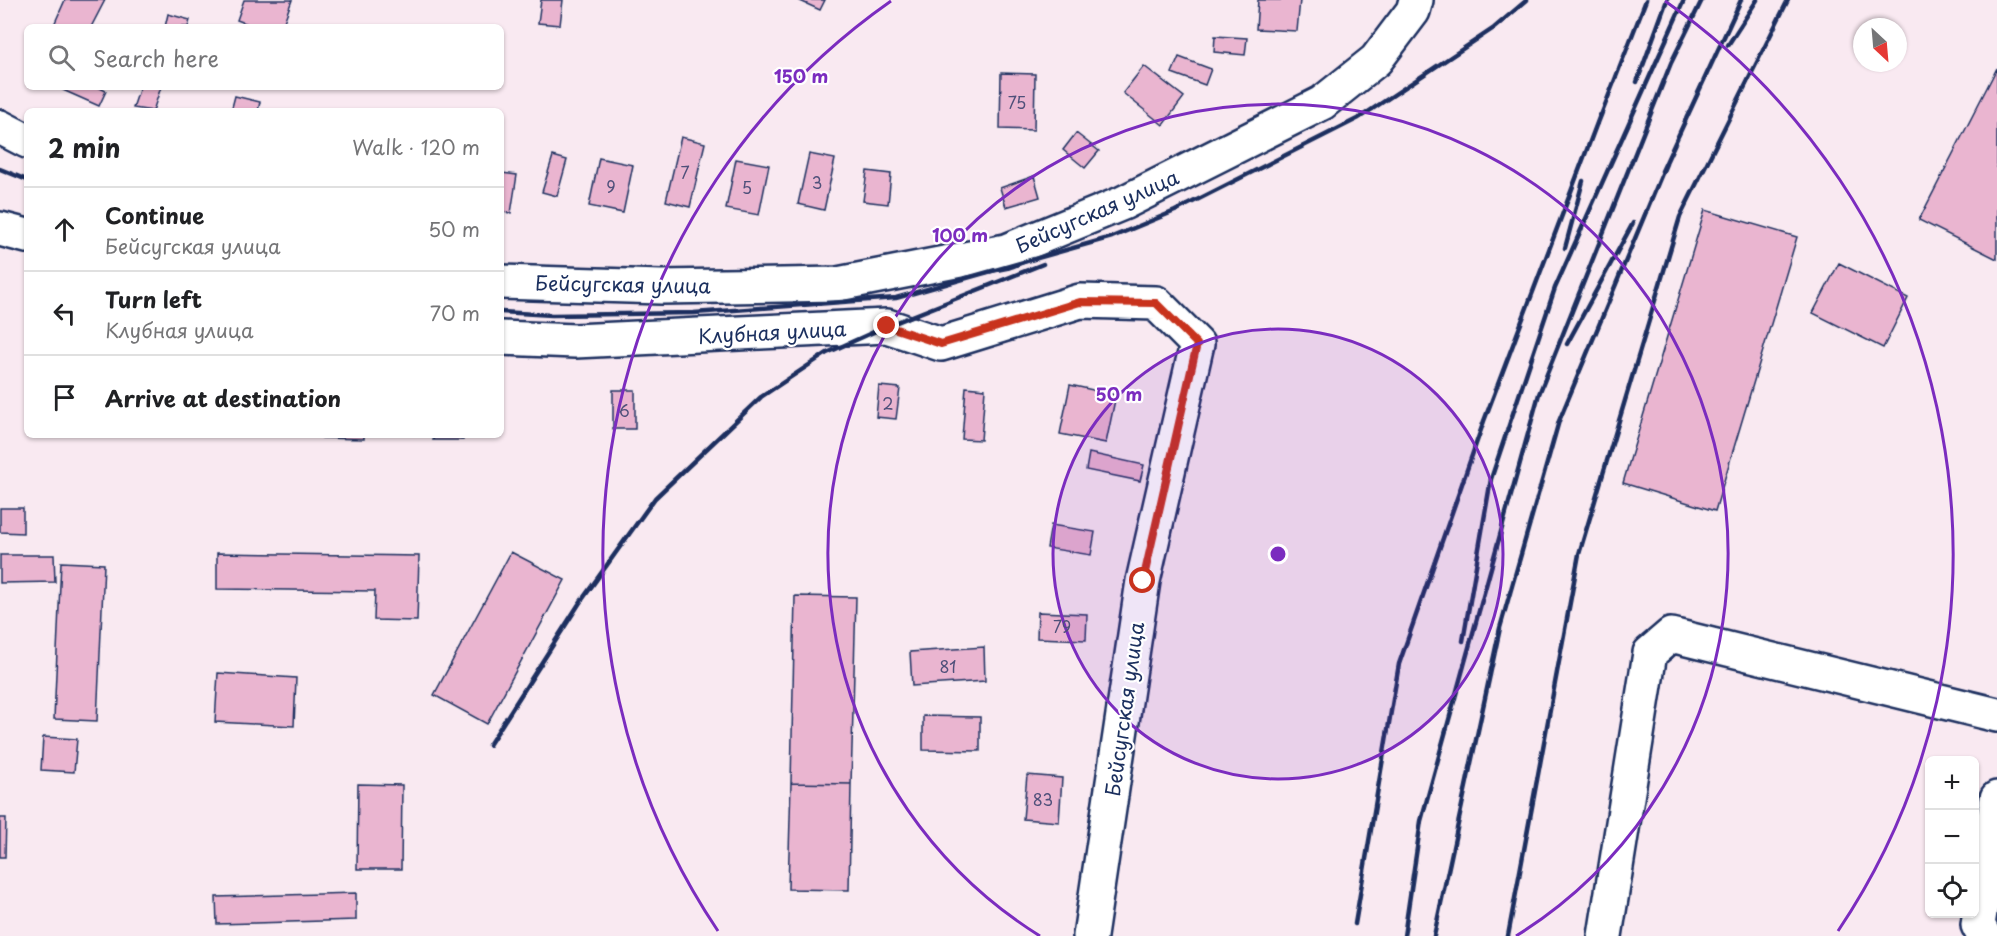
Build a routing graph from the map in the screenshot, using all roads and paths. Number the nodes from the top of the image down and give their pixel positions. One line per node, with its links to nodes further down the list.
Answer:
1 (1416, 0): 6 (street, Бейсугская улица)
2 (0, 127): 3 (street)
3 (24, 139)
4 (0, 229): 5 (street)
5 (24, 235)
6 (504, 282)
7 (504, 338): 8 (street, Клубная улица)
8 (1197, 344): 11 (street, Бейсугская улица)
9 (1997, 715): 12 (street)
10 (1997, 798): 13 (street)
11 (1090, 936)
12 (1605, 936)
13 (1984, 936)

